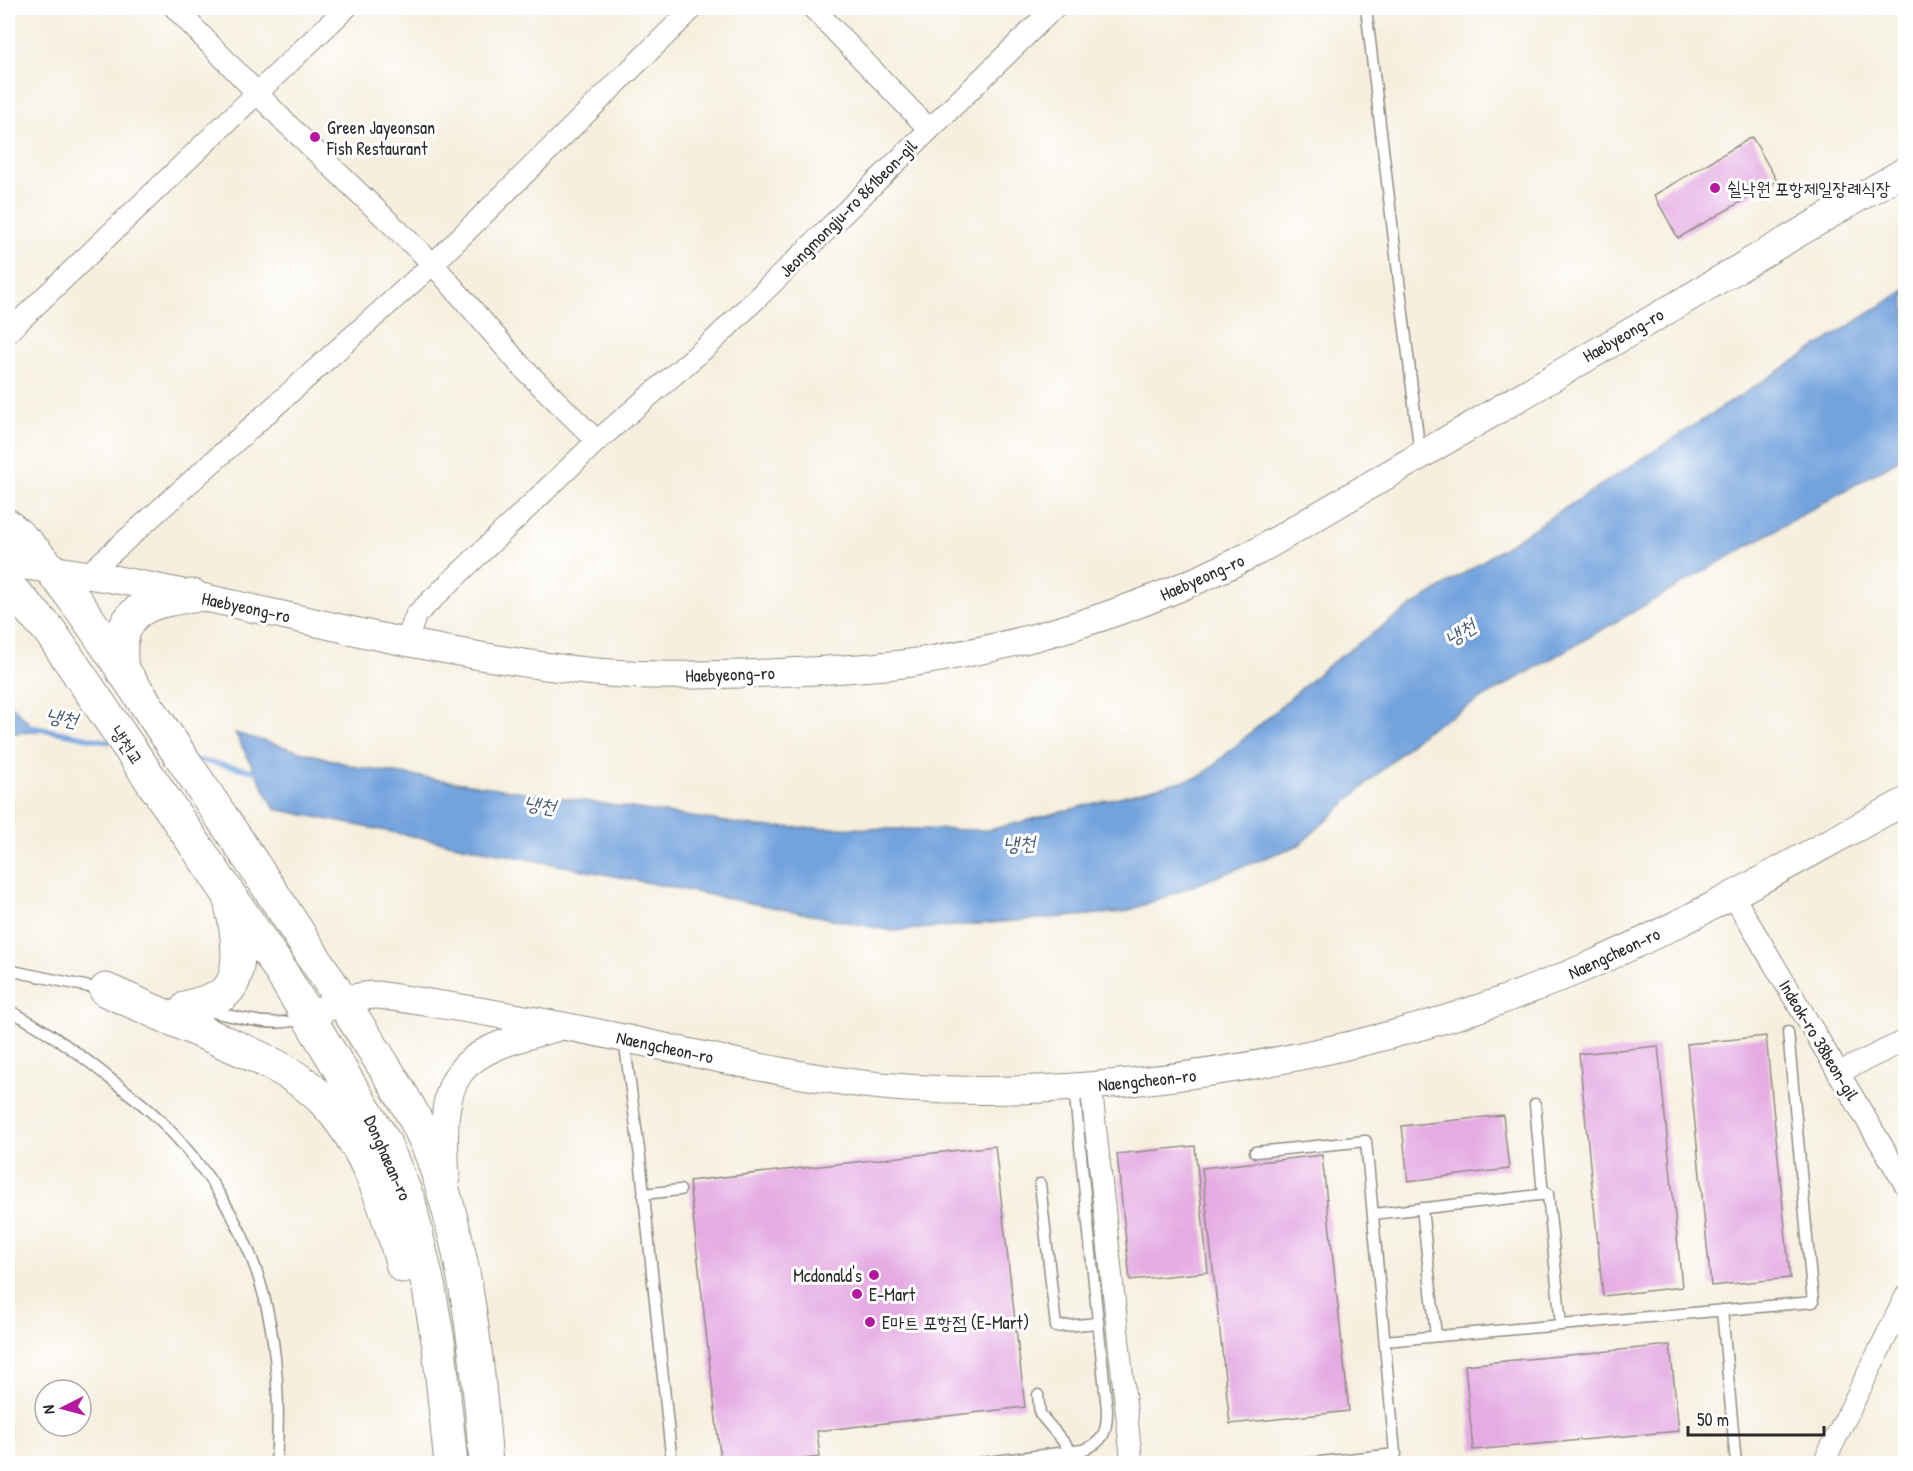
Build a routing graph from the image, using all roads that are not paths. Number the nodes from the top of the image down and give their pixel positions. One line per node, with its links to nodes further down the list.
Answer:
1 (175, 8): 7 (street)
2 (346, 8): 7 (street)
3 (693, 8): 10 (street)
4 (813, 8): 8 (street, Jeongmongju-ro 861beon-gil)
5 (1054, 8): 8 (street)
6 (1366, 8): 13 (lane)
7 (257, 92): 10 (street); 11 (street)
8 (929, 129): 12 (street, Jeongmongju-ro 861beon-gil)
9 (1905, 170): 13 (street, Haebyeong-ro)
10 (434, 264): 12 (street); 17 (street)
11 (8, 332)
12 (597, 441): 20 (street)
13 (1420, 454): 20 (street, Haebyeong-ro)
14 (8, 526): 16 (main road)
15 (8, 564): 16 (street, Haebyeong-ro)
16 (48, 568): 17 (street, Haebyeong-ro); 21 (main road)
17 (87, 575): 19 (street, Haebyeong-ro)
18 (16, 595): 23 (main road, 냉천교)
19 (193, 596): 20 (street, Haebyeong-ro); 21 (main road)
20 (406, 642)
21 (122, 670): 27 (main road)
22 (1905, 801): 24 (street, Naengcheon-ro)
23 (225, 889): 28 (main road); 30 (main road, Donghaean-ro)
24 (1732, 894): 35 (street, Indeok-ro 38beon-gil); 36 (street, Naengcheon-ro)
25 (8, 970): 26 (lane)
26 (106, 990): 28 (lane); 54 (main road)
27 (342, 1001): 30 (street, Naengcheon-ro); 31 (street, Naengcheon-ro); 44 (main road)
28 (176, 1005): 30 (lane)
29 (8, 1010): 57 (lane)
30 (309, 1016): 54 (main road, Donghaean-ro)
31 (564, 1026): 33 (street, Naengcheon-ro); 44 (street)
32 (1788, 1032): 48 (lane)
33 (624, 1038): 36 (street, Naengcheon-ro); 42 (lane)
34 (1905, 1040): 35 (street)
35 (1838, 1073): 40 (street, Indeok-ro 38beon-gil)
36 (1082, 1086): 49 (lane); 62 (street)
37 (1535, 1104): 43 (lane)
38 (1255, 1152): 46 (lane)
39 (1040, 1184): 49 (lane)
40 (1905, 1186)
41 (680, 1190): 42 (lane)
42 (644, 1194): 60 (lane)
43 (1543, 1195): 45 (lane); 50 (lane)
44 (448, 1203): 59 (main road)
45 (1422, 1208): 46 (lane); 51 (lane)
46 (1373, 1214): 52 (lane)
47 (1905, 1296): 65 (street)
48 (1722, 1310): 50 (lane); 64 (lane)
49 (1097, 1323): 55 (lane)
50 (1561, 1325): 51 (lane)
51 (1436, 1336): 52 (lane)
52 (1385, 1341): 56 (lane)
53 (1038, 1395): 55 (lane)
54 (446, 1401): 58 (main road, Donghaean-ro)
55 (1072, 1452): 61 (lane)
56 (1396, 1459): 63 (lane)
57 (276, 1464)
58 (451, 1464)
59 (486, 1464)
60 (672, 1464)
61 (972, 1464)
62 (1132, 1464)
63 (1301, 1464)
64 (1736, 1464)
65 (1823, 1464)

